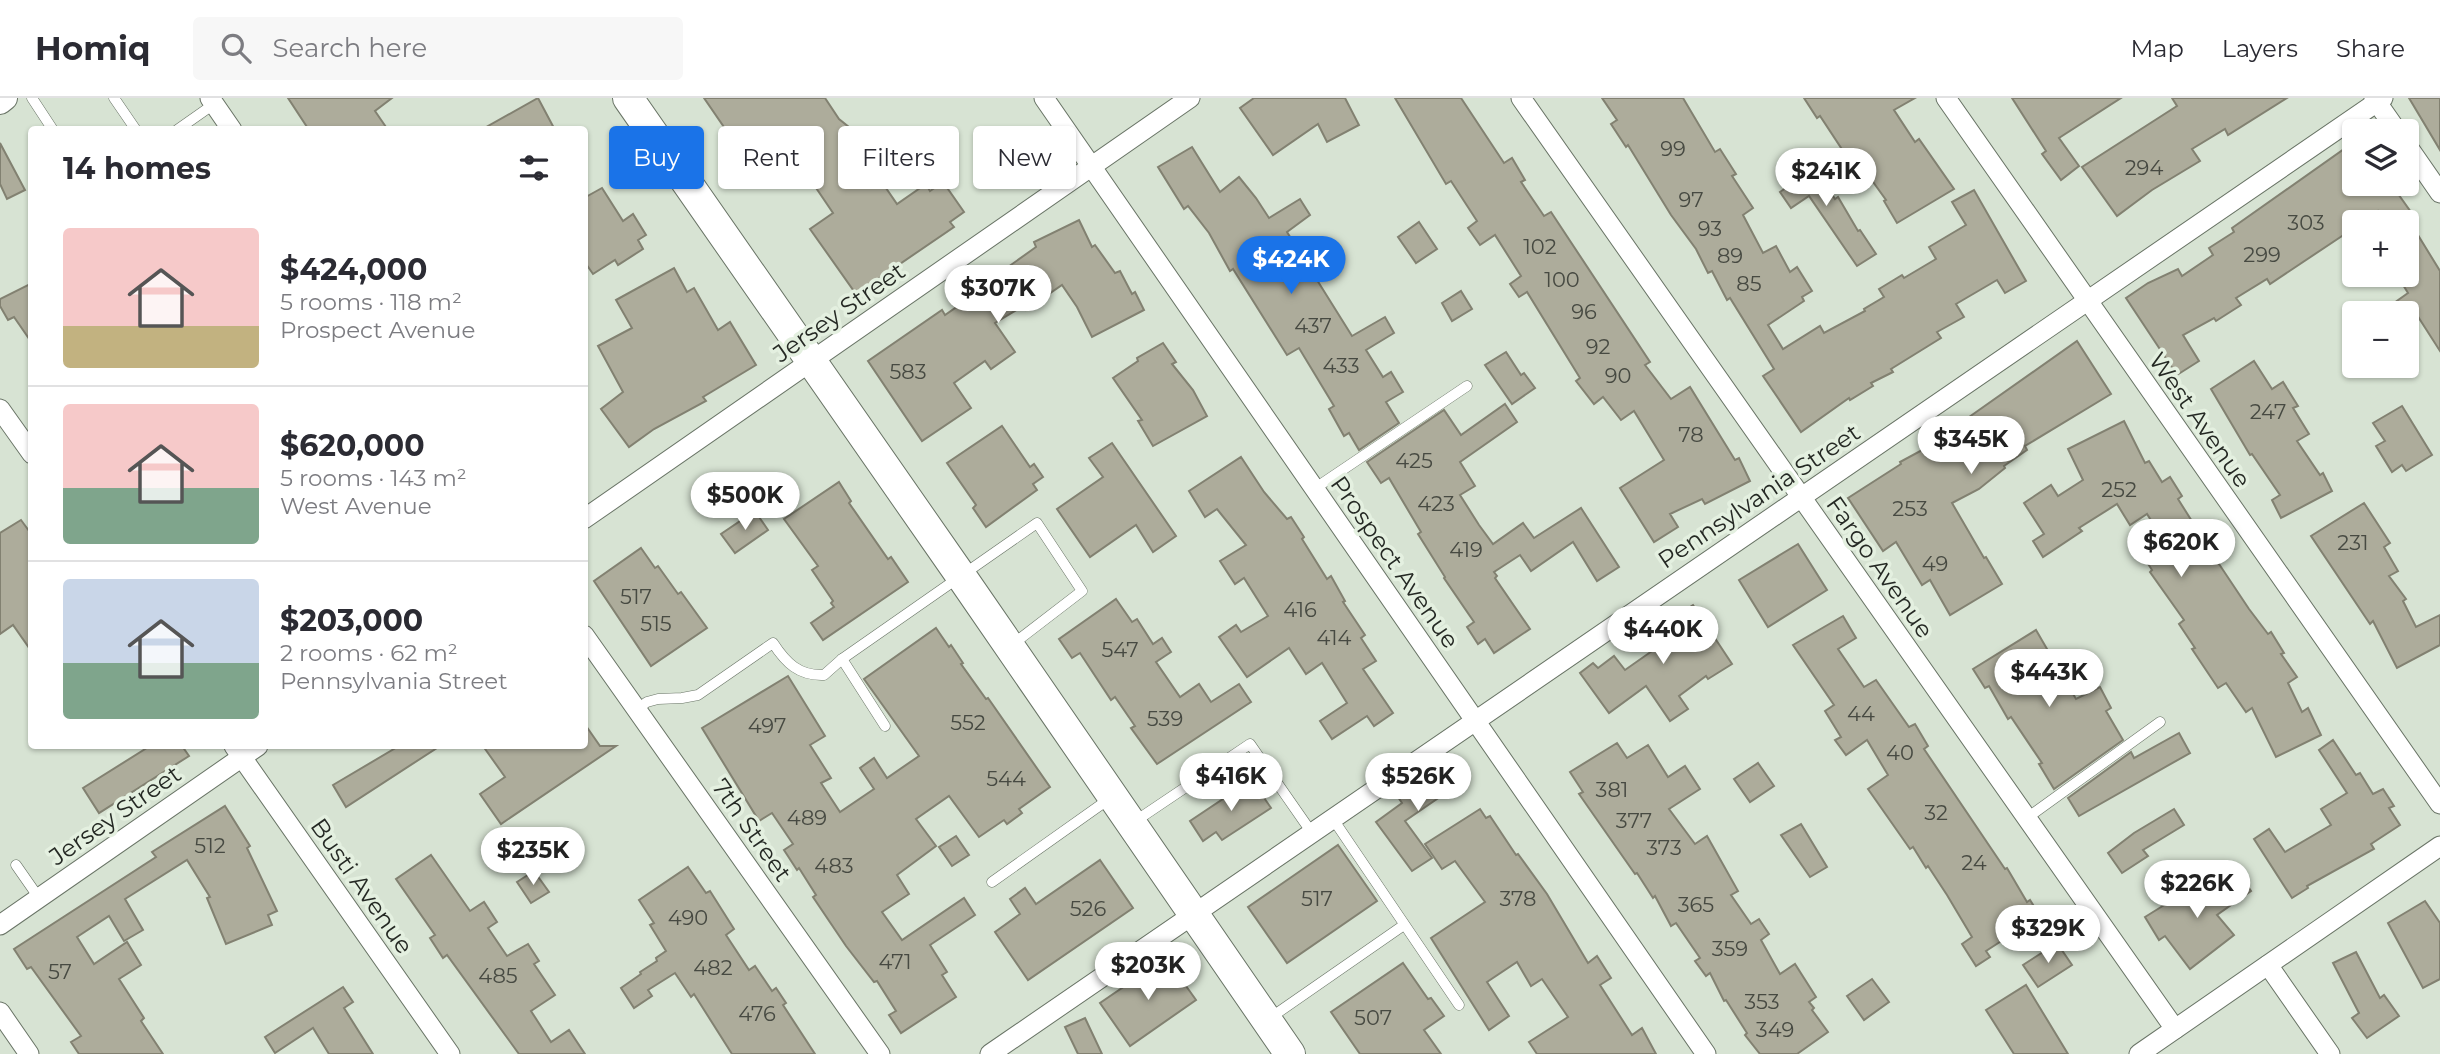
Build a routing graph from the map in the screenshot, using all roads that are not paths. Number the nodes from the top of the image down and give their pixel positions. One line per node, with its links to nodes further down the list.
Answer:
1 (5, 98): 11 (street)
2 (33, 98): 13 (lane)
3 (114, 98): 14 (lane)
4 (628, 98): 21 (main road)
5 (1044, 98): 18 (street, Prospect Avenue)
6 (1190, 98): 18 (street, Jersey Street)
7 (1521, 98): 26 (street, Fargo Avenue)
8 (1946, 98): 20 (street, West Avenue)
9 (2378, 99): 12 (street); 20 (street, Pennsylvania Street)
10 (212, 101): 15 (lane); 16 (street)
11 (0, 102)
12 (2390, 119)
13 (50, 126)
14 (133, 126)
15 (182, 126)
16 (229, 126)
17 (2419, 163): 19 (street)
18 (1091, 167): 21 (street, Jersey Street); 25 (street, Prospect Avenue)
19 (2440, 193)
20 (2086, 302): 26 (street, Pennsylvania Street); 38 (street, West Avenue)
21 (811, 362): 27 (street, Jersey Street); 28 (main road)
22 (1467, 386): 25 (lane)
23 (0, 409): 24 (street)
24 (28, 448)
25 (1314, 489): 33 (street, Prospect Avenue)
26 (1801, 497): 33 (street, Pennsylvania Street); 39 (street, Fargo Avenue)
27 (588, 516)
28 (961, 576): 30 (main road); 30 (lane); 31 (lane)
29 (588, 641): 32 (street, 7th Street)
30 (1010, 647): 37 (main road)
31 (842, 659): 32 (lane); 35 (lane)
32 (637, 709): 57 (street, 7th Street)
33 (1475, 721): 40 (street, Pennsylvania Street); 60 (street, Prospect Avenue)
34 (2160, 722): 39 (lane)
35 (885, 726)
36 (238, 751): 46 (street, Jersey Street); 56 (street, Busti Avenue)
37 (1112, 797): 41 (main road); 45 (lane)
38 (2440, 804)
39 (2027, 818): 54 (street, Fargo Avenue)
40 (1333, 819): 42 (street, Pennsylvania Street); 49 (lane)
41 (1131, 824): 42 (lane); 47 (main road)
42 (1312, 833): 47 (street, Pennsylvania Street)
43 (2440, 846): 50 (street)
44 (16, 865): 46 (lane)
45 (992, 882)
46 (39, 898): 48 (street, Jersey Street)
47 (1193, 915): 53 (main road); 58 (street, Pennsylvania Street)
48 (0, 925)
49 (1404, 925): 51 (lane); 53 (lane)
50 (2268, 965): 54 (street); 62 (street)
51 (1459, 1005)
52 (0, 1012): 55 (street)
53 (1266, 1020): 59 (main road)
54 (2175, 1029): 61 (street)
55 (26, 1053)
56 (450, 1054)
57 (880, 1054)
58 (990, 1054)
59 (1290, 1054)
60 (1706, 1054)
61 (2139, 1054)
62 (2330, 1054)

